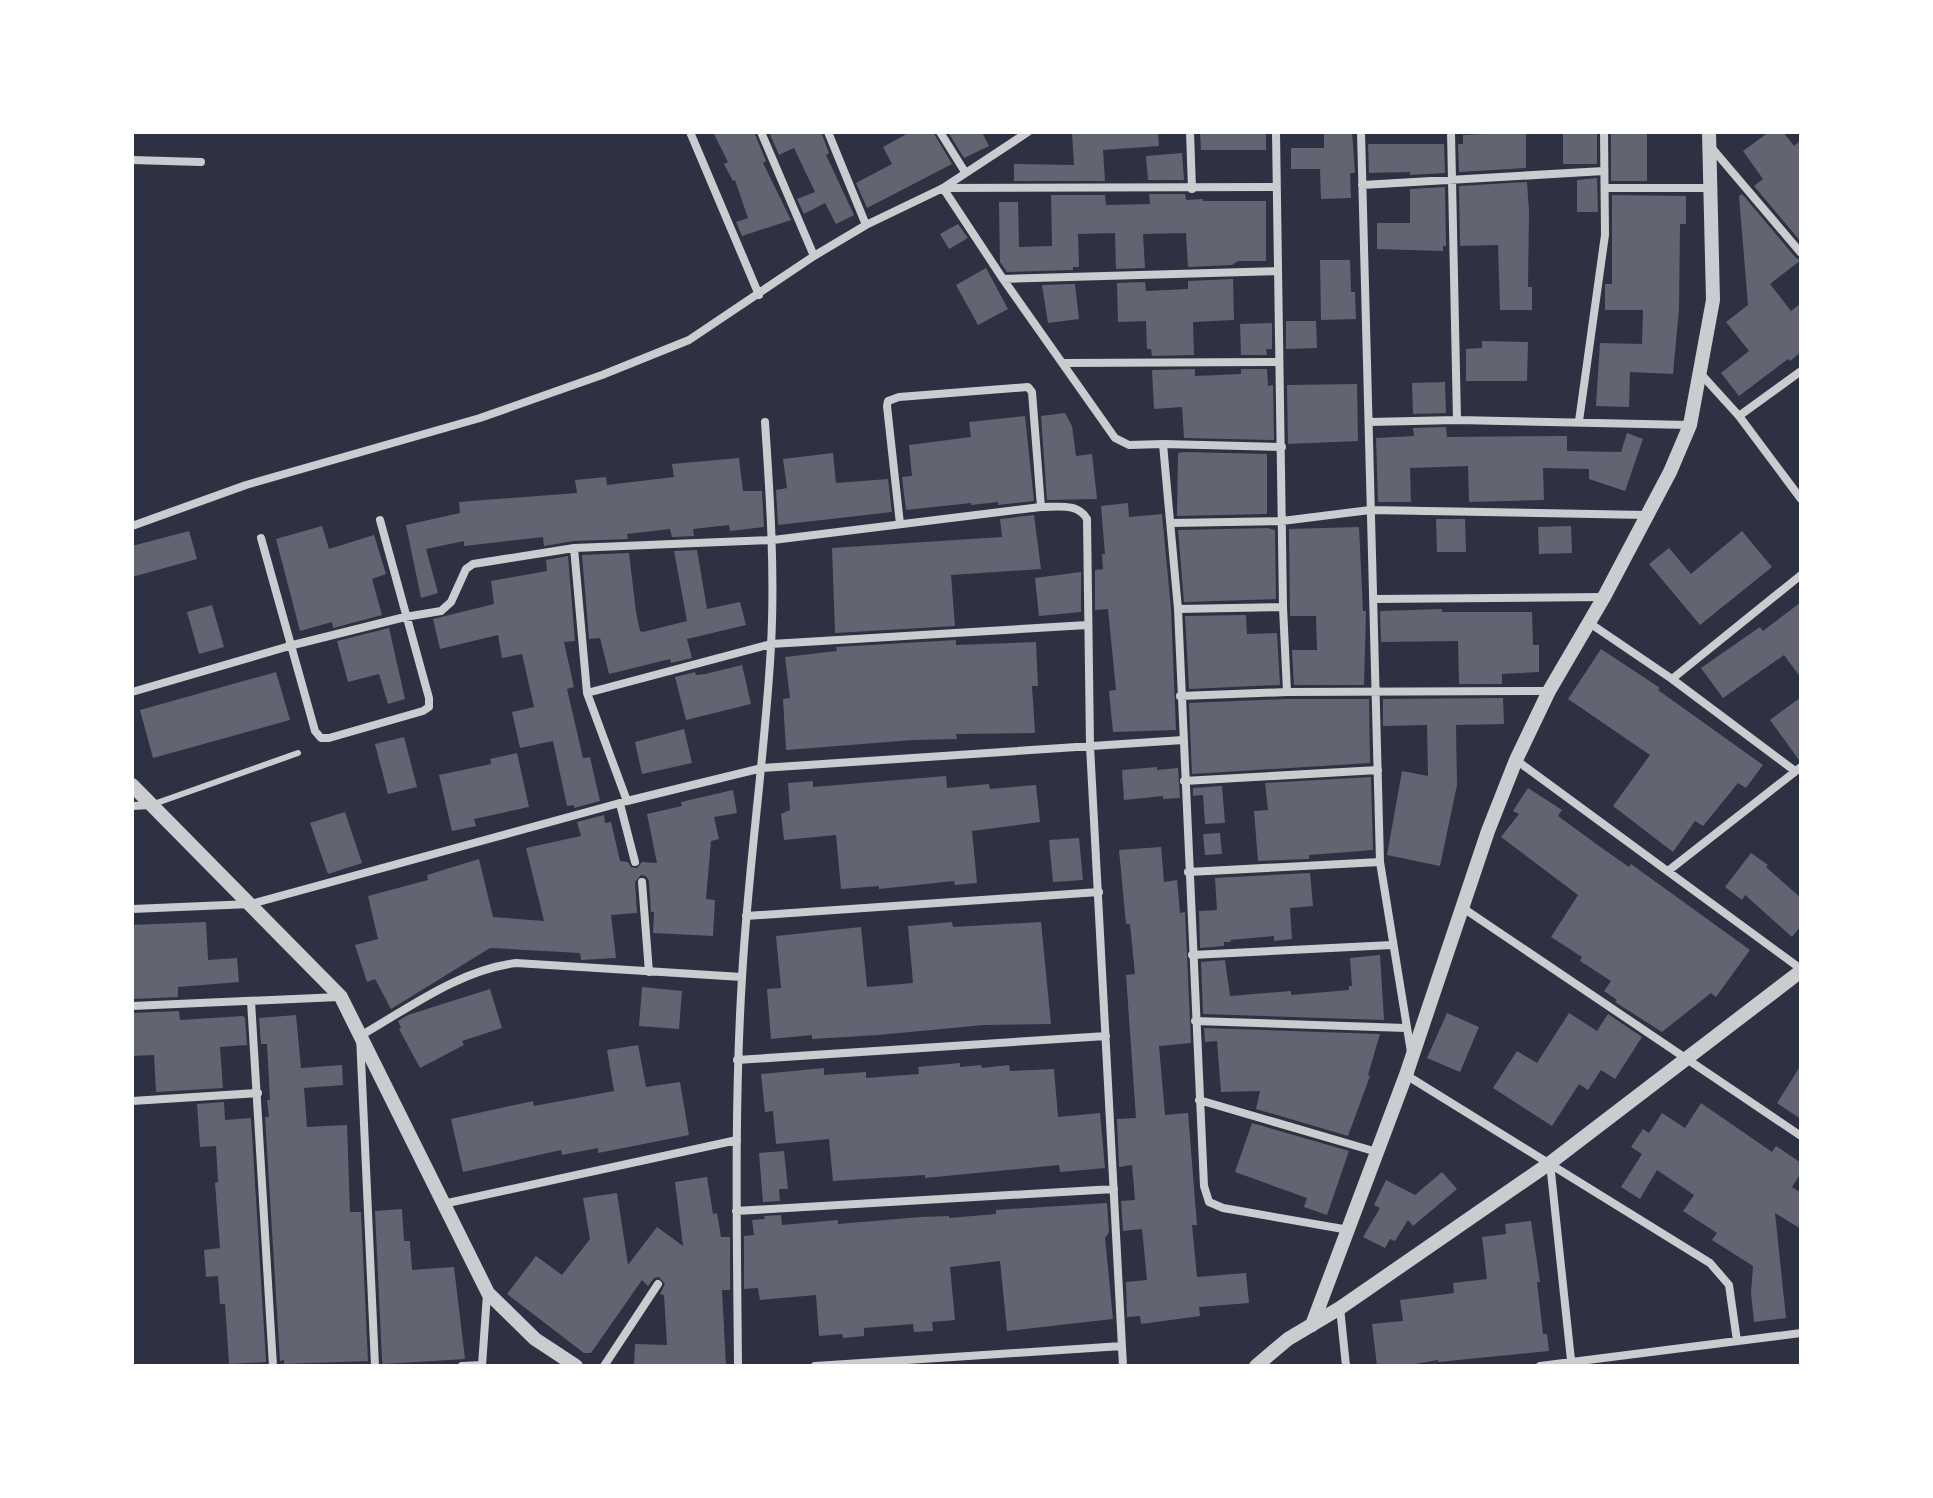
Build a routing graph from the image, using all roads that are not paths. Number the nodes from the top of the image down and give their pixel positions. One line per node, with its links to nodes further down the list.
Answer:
1 (690, 132): 28 (street)
2 (761, 132): 25 (street)
3 (828, 132): 23 (street)
4 (940, 132): 15 (street)
5 (1028, 132): 15 (street)
6 (1190, 132): 22 (street)
7 (1276, 132): 18 (street)
8 (1361, 132): 17 (street)
9 (1451, 132): 16 (street)
10 (1604, 132): 14 (street)
11 (1709, 138): 21 (street); 24 (street)
12 (132, 160): 13 (street)
13 (201, 162)
14 (1604, 171): 16 (street); 20 (street)
15 (965, 172): 19 (street)
16 (1452, 179): 17 (street); 34 (street)
17 (1362, 185): 37 (street)
18 (1276, 187): 22 (street); 26 (street)
19 (943, 188): 22 (street); 23 (street); 27 (street)
20 (1605, 188): 21 (street); 35 (street)
21 (1709, 188): 32 (street)
22 (1192, 189)
23 (866, 225): 25 (street)
24 (1801, 253)
25 (814, 256): 28 (street)
26 (1278, 271): 27 (street); 29 (street)
27 (1003, 279): 30 (street)
28 (759, 295): 49 (street)
29 (1279, 362): 30 (street); 40 (street)
30 (1064, 363): 39 (street)
31 (1801, 371): 33 (street)
32 (1699, 372): 33 (street); 38 (street)
33 (1739, 416): 41 (street)
34 (1457, 420): 35 (street); 37 (street)
35 (1579, 421): 38 (street)
36 (765, 422): 51 (street)
37 (1369, 422): 43 (street)
38 (1690, 425): 44 (street)
39 (1163, 444): 40 (street); 47 (street)
40 (1282, 447): 46 (street)
41 (1801, 499)
42 (1041, 507): 48 (street); 48 (street); 60 (street)
43 (1370, 510): 44 (street); 46 (street); 55 (street)
44 (1647, 515): 54 (street)
45 (380, 520): 58 (street)
46 (1282, 521): 47 (street); 56 (street)
47 (1171, 523): 57 (street)
48 (900, 524): 51 (street)
49 (132, 526)
50 (261, 538): 62 (street)
51 (773, 540): 52 (street); 61 (street)
52 (574, 548): 58 (street); 68 (street)
53 (1801, 575): 63 (street)
54 (1604, 597): 55 (street); 59 (street)
55 (1373, 599): 64 (street)
56 (1283, 607): 57 (street); 67 (street)
57 (1178, 609): 69 (street)
58 (405, 617): 62 (street); 62 (street)
59 (1588, 621): 63 (street); 65 (street)
60 (1087, 625): 61 (street); 71 (street)
61 (771, 644): 68 (street); 74 (street)
62 (293, 645): 66 (street)
63 (1672, 679): 75 (street)
64 (1376, 691): 65 (street); 67 (street); 76 (street)
65 (1549, 691): 73 (street)
66 (132, 692)
67 (1287, 692): 69 (street)
68 (587, 693): 79 (street)
69 (1180, 696): 70 (street)
70 (1183, 740): 71 (street); 77 (street)
71 (1090, 746): 74 (street); 87 (street)
72 (298, 753): 80 (lane)
73 (1516, 760): 84 (street); 89 (street)
74 (762, 768): 79 (street); 91 (street)
75 (1798, 769): 84 (street)
76 (1378, 770): 77 (street); 83 (street)
77 (1184, 781): 85 (street)
78 (132, 785): 80 (street)
79 (624, 802): 82 (street); 88 (street)
80 (151, 805): 81 (street); 88 (street)
81 (132, 806)
82 (635, 862)
83 (1380, 862): 85 (street); 92 (street)
84 (1668, 871): 94 (street)
85 (1188, 872): 93 (street)
86 (642, 882): 95 (street)
87 (1099, 892): 91 (street); 103 (street)
88 (251, 904): 90 (street); 97 (street)
89 (1463, 908): 104 (street); 106 (street)
90 (132, 909)
91 (746, 916): 96 (street)
92 (1392, 945): 93 (street); 101 (street)
93 (1192, 955): 100 (street)
94 (1801, 970): 106 (street)
95 (649, 972): 96 (street); 102 (street)
96 (742, 977): 105 (street)
97 (341, 997): 98 (street); 102 (street)
98 (251, 1001): 99 (street); 108 (street)
99 (132, 1006)
100 (1195, 1021): 101 (street); 109 (street)
101 (1406, 1028): 104 (street)
102 (360, 1036): 116 (street); 129 (street)
103 (1106, 1036): 105 (street); 115 (street)
104 (1411, 1057): 107 (street)
105 (737, 1060): 112 (street)
106 (1686, 1060): 111 (street); 114 (street)
107 (1406, 1075): 113 (street); 114 (street)
108 (258, 1093): 110 (street); 128 (street)
109 (1199, 1100): 113 (street); 118 (street)
110 (132, 1101)
111 (1801, 1136)
112 (737, 1140): 116 (street); 117 (street)
113 (1377, 1152): 118 (street)
114 (1550, 1163): 121 (street); 124 (street); 126 (street)
115 (1114, 1189): 117 (street); 125 (street)
116 (442, 1204): 120 (street)
117 (736, 1211): 133 (street)
118 (1349, 1230): 122 (street)
119 (658, 1284): 132 (street)
120 (488, 1293): 127 (street); 131 (street)
121 (1340, 1308): 122 (street); 137 (street)
122 (1312, 1325): 136 (street)
123 (1801, 1333): 124 (street)
124 (1737, 1341): 126 (street)
125 (1122, 1346): 134 (street); 135 (street)
126 (1571, 1360): 138 (street)
127 (482, 1365): 130 (street)
128 (273, 1366)
129 (375, 1366)
130 (462, 1366)
131 (576, 1366)
132 (604, 1366)
133 (738, 1366)
134 (815, 1366)
135 (1123, 1366)
136 (1256, 1366)
137 (1346, 1366)
138 (1540, 1366)

